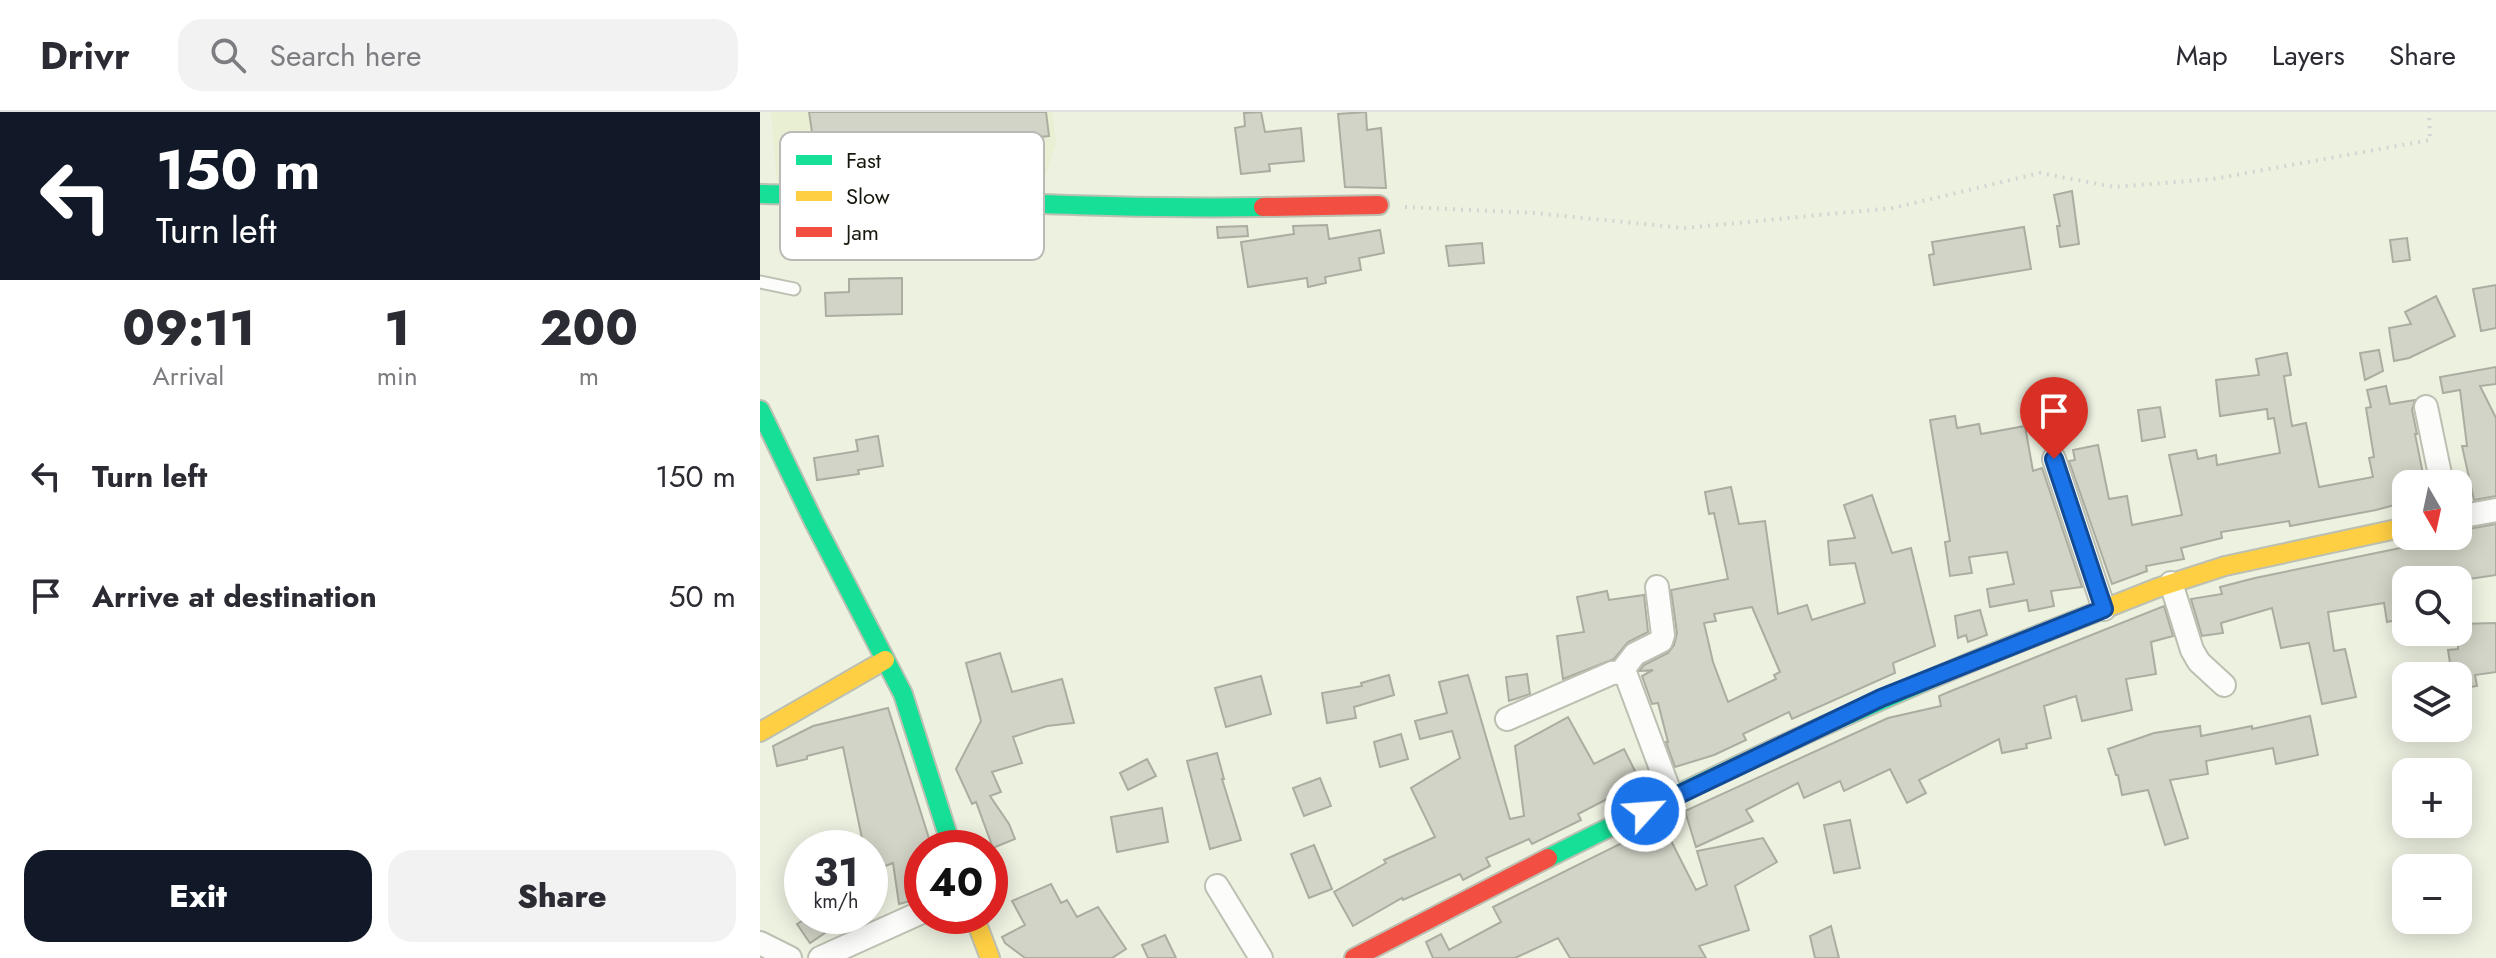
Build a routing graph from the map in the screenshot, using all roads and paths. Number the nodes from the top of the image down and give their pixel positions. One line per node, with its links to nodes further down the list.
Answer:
1 (2429, 112): 5 (path)
2 (760, 194): 3 (street)
3 (780, 194)
4 (1044, 205): 5 (street)
5 (1379, 205)
6 (760, 282): 7 (lane)
7 (794, 289)
8 (2426, 407): 11 (street)
9 (763, 423): 18 (street)
10 (2054, 459): 17 (street)
11 (2439, 470)
12 (2496, 510): 13 (street)
13 (2472, 514)
14 (2392, 530): 15 (street)
15 (2171, 583): 17 (street); 20 (street)
16 (1657, 587): 19 (street)
17 (2104, 609): 23 (street)
18 (885, 660): 22 (street); 24 (street)
19 (1621, 672): 21 (street); 23 (street)
20 (2224, 685)
21 (1507, 719)
22 (760, 732)
23 (1672, 798): 33 (street)
24 (946, 830)
25 (1217, 886): 32 (street)
26 (904, 920): 30 (street)
27 (981, 934): 31 (street)
28 (760, 943): 29 (street)
29 (790, 958)
30 (820, 958)
31 (990, 958)
32 (1261, 958)
33 (1354, 958)

